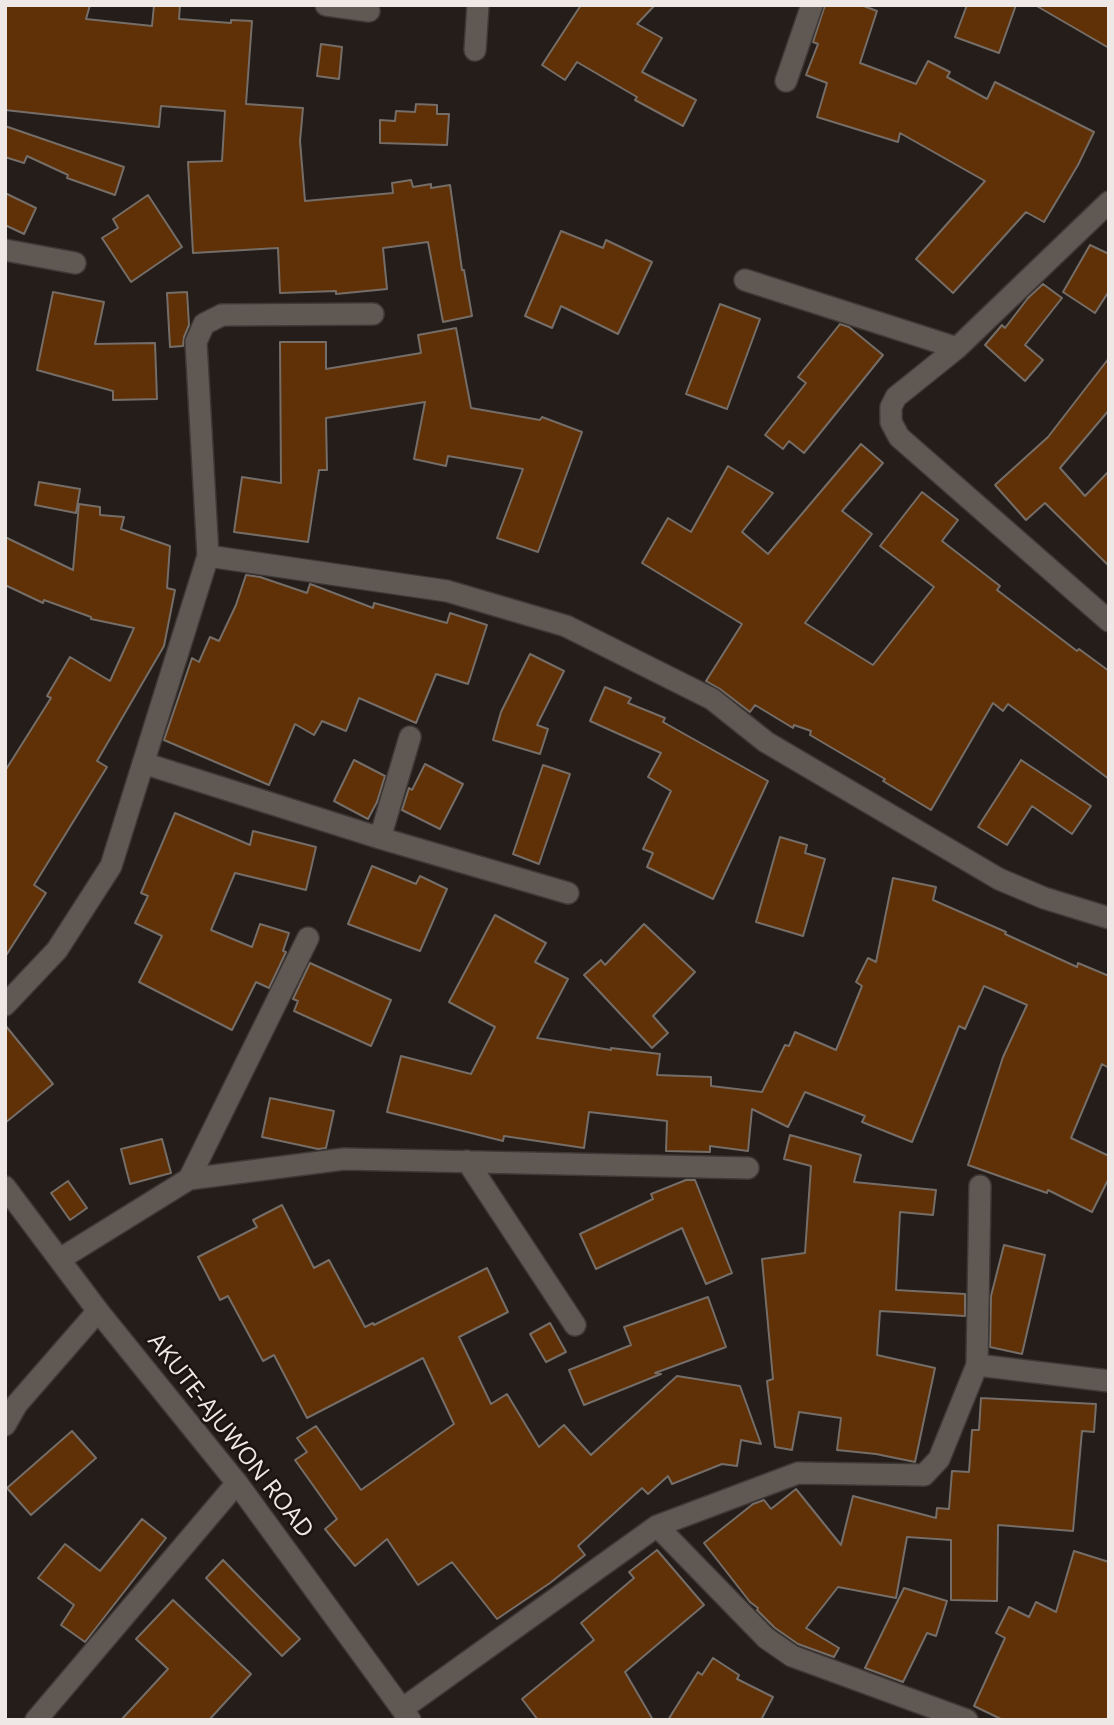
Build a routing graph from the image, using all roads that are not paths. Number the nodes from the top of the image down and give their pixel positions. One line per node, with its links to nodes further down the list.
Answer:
1 (326, 5): 4 (street)
2 (478, 5): 5 (street)
3 (812, 5): 6 (street)
4 (369, 11)
5 (475, 50)
6 (786, 81)
7 (1109, 202): 12 (street)
8 (5, 250): 9 (street)
9 (75, 263)
10 (745, 280): 12 (street)
11 (373, 314): 13 (street)
12 (957, 348): 14 (street)
13 (208, 556): 16 (street); 19 (street)
14 (1109, 621)
15 (410, 737): 17 (street)
16 (143, 763): 17 (street); 21 (street)
17 (380, 838): 18 (street)
18 (568, 893)
19 (1109, 918)
20 (308, 938): 24 (street)
21 (5, 1005)
22 (467, 1161): 23 (street); 24 (street); 29 (street)
23 (748, 1168)
24 (189, 1179): 27 (street)
25 (980, 1186): 30 (street)
26 (5, 1187): 27 (street, AKUTE-AJUWON ROAD)
27 (60, 1259): 28 (street, AKUTE-AJUWON ROAD)
28 (98, 1311): 32 (street); 33 (street, AKUTE-AJUWON ROAD)
29 (575, 1325)
30 (977, 1365): 31 (street); 34 (street)
31 (1109, 1381)
32 (5, 1425)
33 (237, 1482): 35 (street, AKUTE-AJUWON ROAD); 36 (street)
34 (657, 1527): 35 (street); 37 (street)
35 (406, 1714)
36 (36, 1720)
37 (967, 1720)

